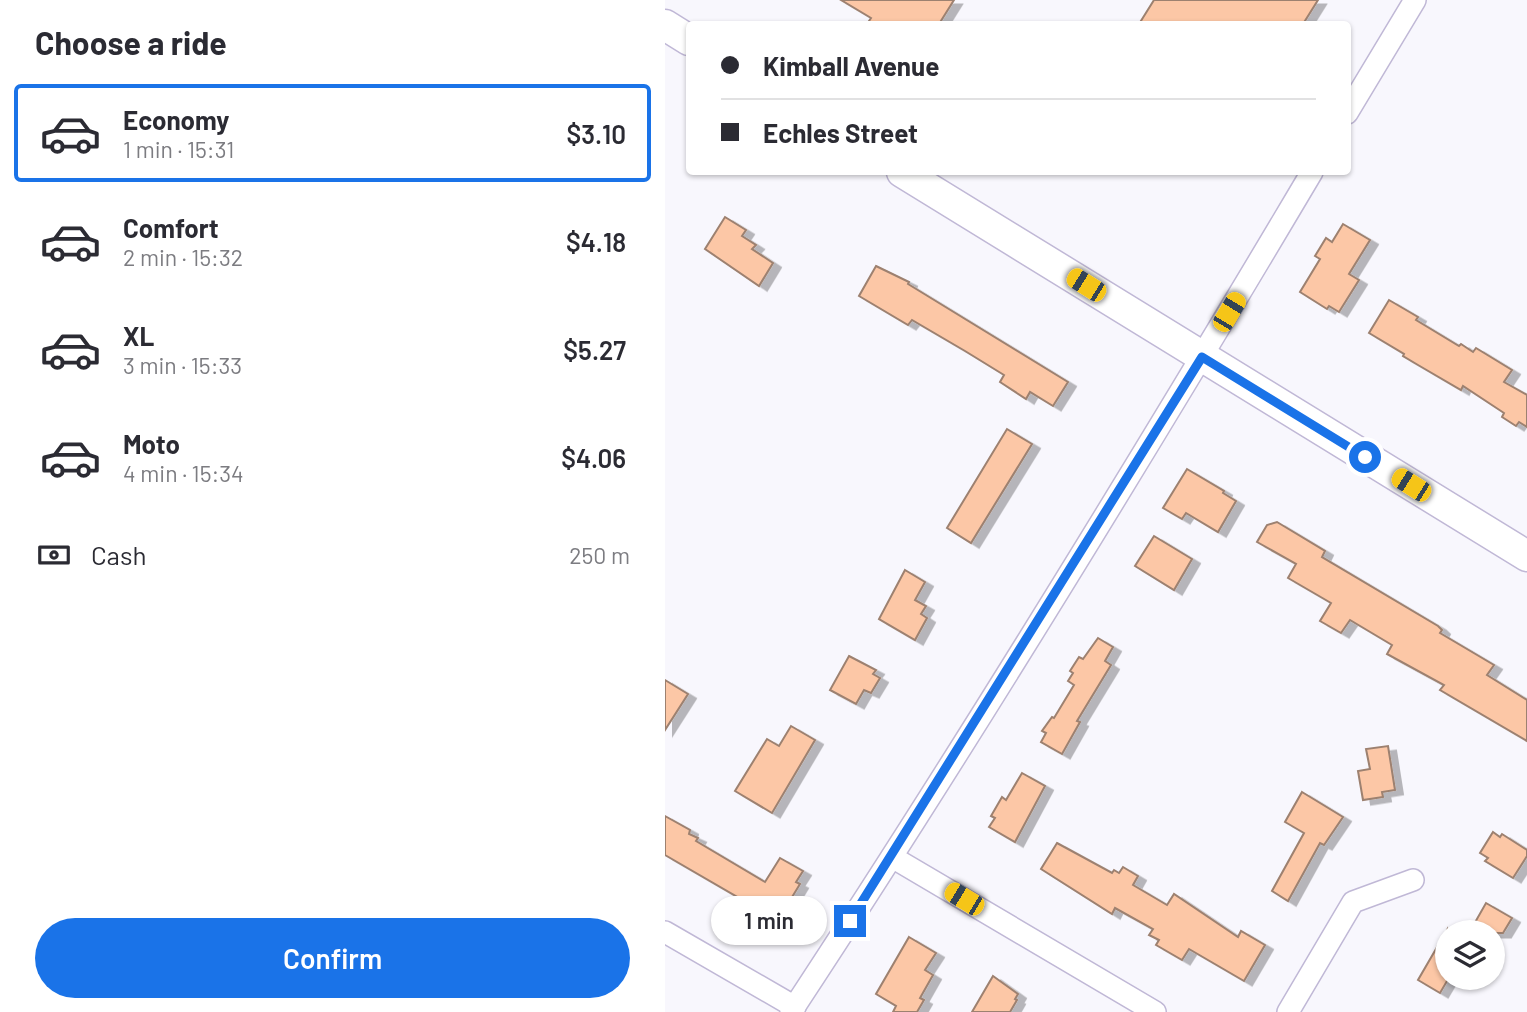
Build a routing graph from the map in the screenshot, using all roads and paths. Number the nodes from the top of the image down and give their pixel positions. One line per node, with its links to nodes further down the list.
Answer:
1 (1415, 0): 4 (street)
2 (665, 25): 3 (main road)
3 (686, 38)
4 (1351, 106)
5 (907, 175): 7 (main road)
6 (1311, 175): 7 (street)
7 (1202, 357): 8 (main road); 9 (street)
8 (1527, 556)
9 (892, 857): 12 (street); 13 (street)
10 (1413, 880): 14 (street)
11 (665, 932): 12 (street)
12 (793, 1009)
13 (1155, 1012)
14 (1288, 1012)

